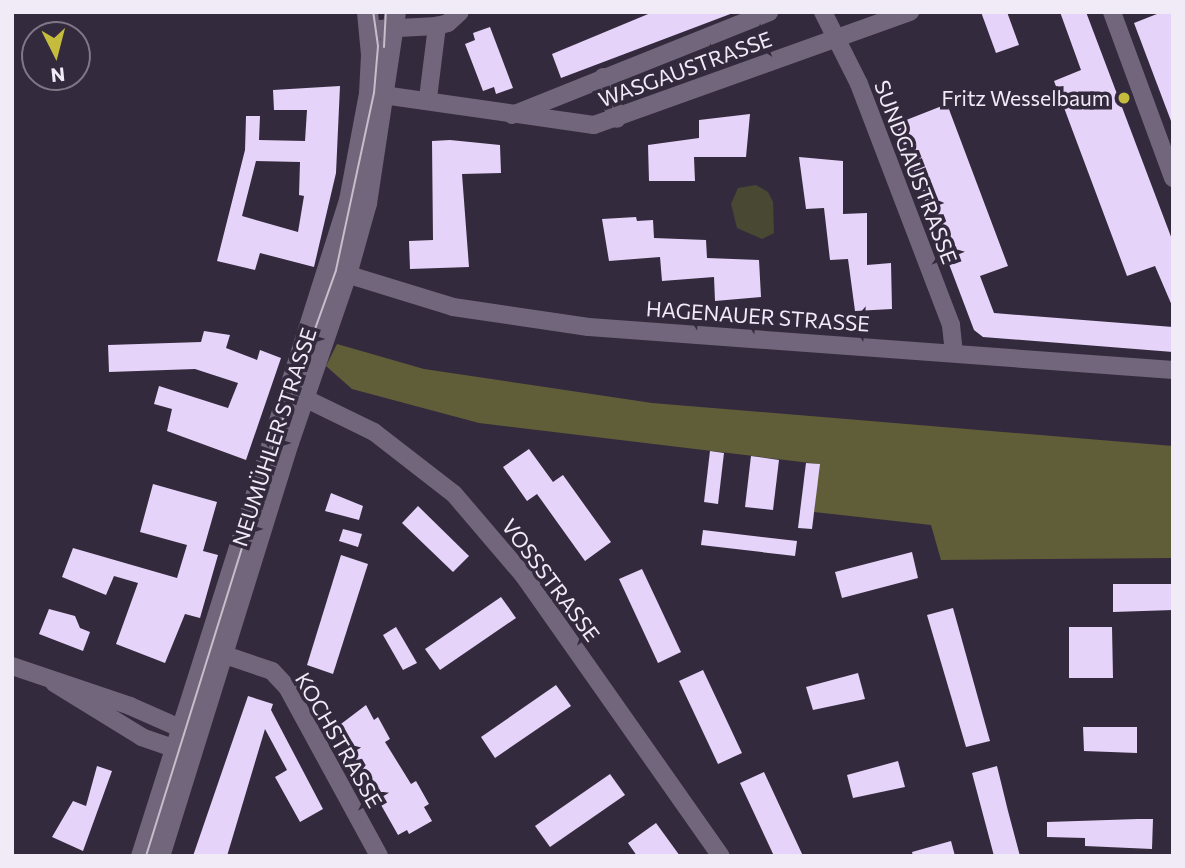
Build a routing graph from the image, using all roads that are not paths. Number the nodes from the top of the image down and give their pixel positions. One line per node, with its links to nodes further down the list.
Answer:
1 (460, 12): 8 (street)
2 (769, 12): 10 (street, WASGAUSTRASSE)
3 (823, 12): 9 (street, SUNDGAUSTRASSE)
4 (910, 12): 9 (street, WASGAUSTRASSE)
5 (1112, 12): 15 (street)
6 (394, 20): 7 (street); 8 (street); 11 (main road, NEUMÜHLER STRASSE)
7 (368, 21): 11 (main road, NEUMÜHLER STRASSE)
8 (437, 26): 12 (street)
9 (837, 38): 14 (street, WASGAUSTRASSE); 17 (street, SUNDGAUSTRASSE)
10 (603, 77): 13 (street, WASGAUSTRASSE); 14 (street)
11 (377, 94): 12 (street, WASGAUSTRASSE); 16 (main road, NEUMÜHLER STRASSE); 19 (main road, NEUMÜHLER STRASSE)
12 (428, 98): 13 (street, WASGAUSTRASSE)
13 (510, 116): 14 (street, WASGAUSTRASSE)
14 (617, 119)
15 (1173, 178)
16 (346, 274): 17 (street, HAGENAUER STRASSE); 19 (main road, NEUMÜHLER STRASSE)
17 (954, 353): 18 (street, HAGENAUER STRASSE)
18 (1173, 370)
19 (296, 394): 20 (main road, NEUMÜHLER STRASSE); 26 (street, VOSSSTRASSE)
20 (215, 651): 22 (main road, NEUMÜHLER STRASSE); 25 (street, KOCHSTRASSE)
21 (12, 666): 22 (street)
22 (184, 741): 23 (main road, NEUMÜHLER STRASSE); 24 (main road, NEUMÜHLER STRASSE)
23 (141, 856)
24 (159, 856)
25 (379, 856)
26 (721, 856)

